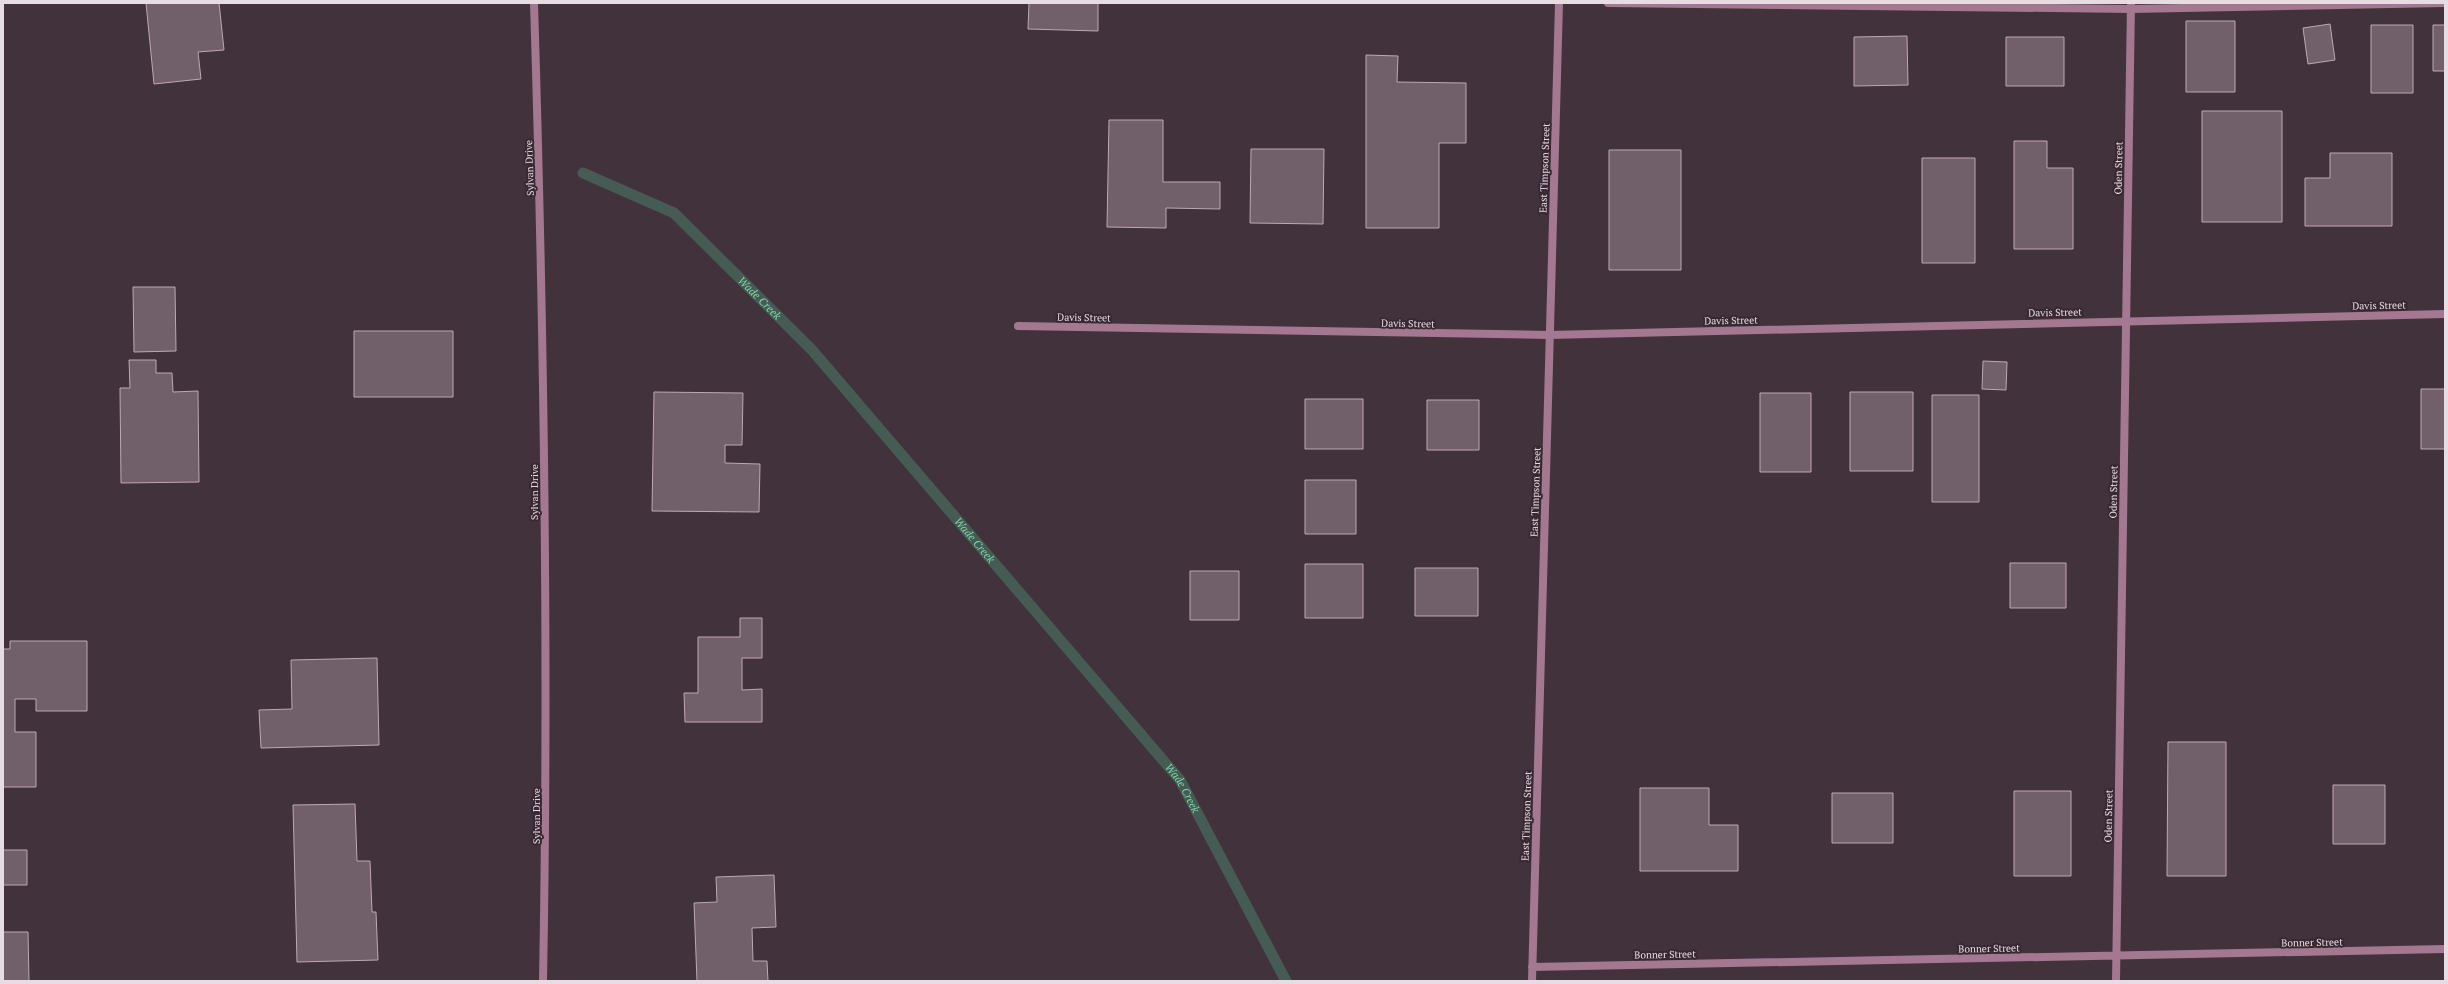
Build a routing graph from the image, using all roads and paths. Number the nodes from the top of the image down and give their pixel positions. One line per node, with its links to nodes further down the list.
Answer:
1 (534, 3): 13 (street, Sylvan Drive)
2 (1559, 3): 9 (street, East Timpson Street)
3 (1608, 3): 5 (street)
4 (2445, 3): 5 (street)
5 (2131, 6): 7 (street, Oden Street)
6 (2445, 314): 7 (street, Davis Street)
7 (2125, 320): 9 (street, Davis Street); 11 (street, Oden Street)
8 (1018, 326): 9 (street, Davis Street)
9 (1549, 335): 12 (street, East Timpson Street)
10 (2445, 949): 11 (street, Bonner Street)
11 (2116, 955): 12 (street, Bonner Street); 15 (street, Oden Street)
12 (1532, 967): 14 (street, East Timpson Street)
13 (543, 981)
14 (1532, 981)
15 (2116, 981)

